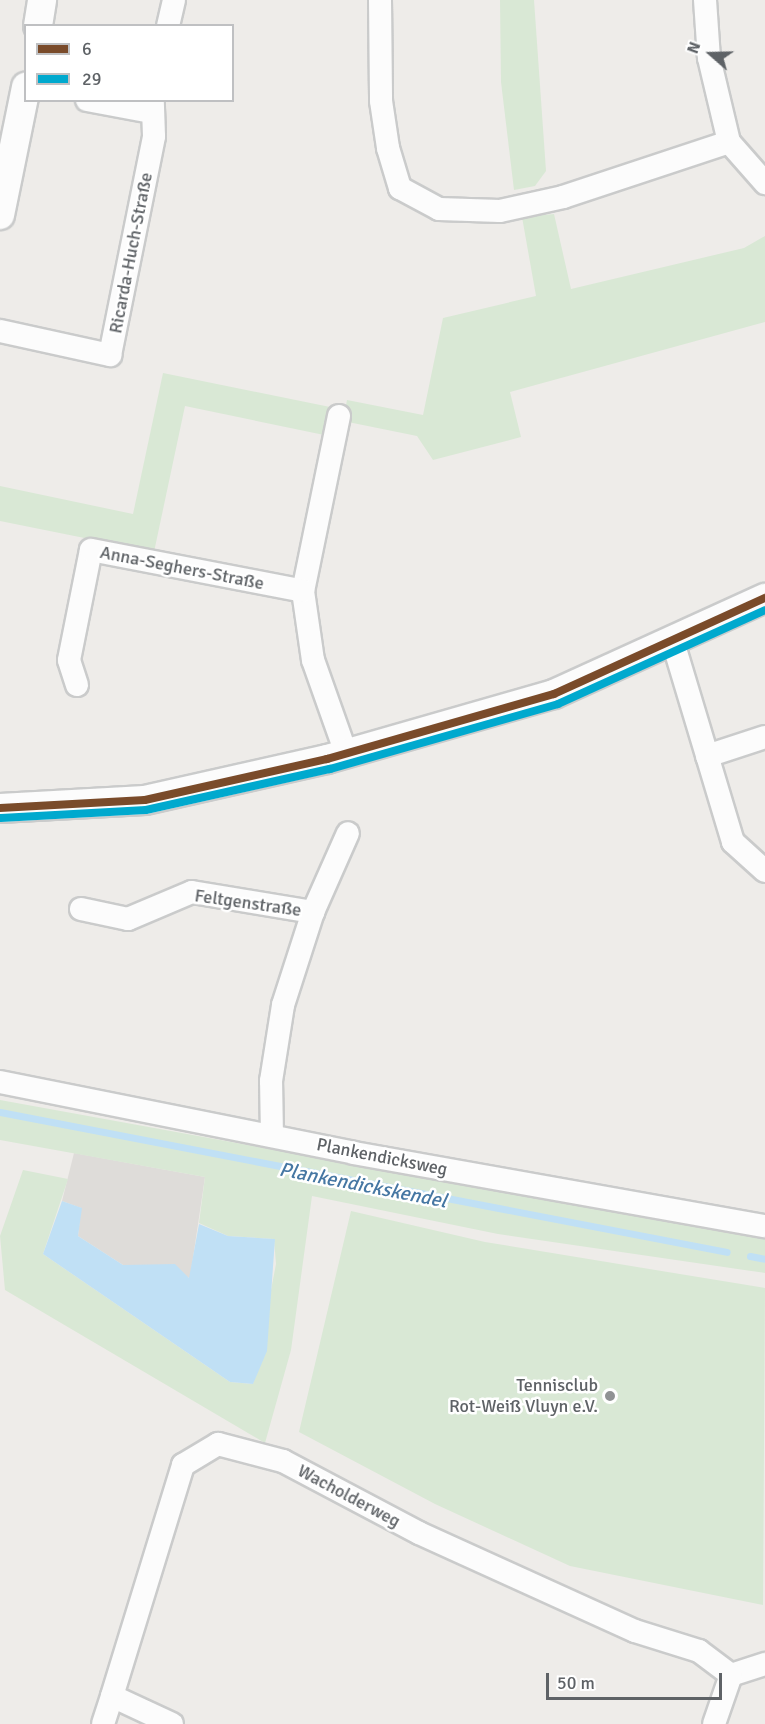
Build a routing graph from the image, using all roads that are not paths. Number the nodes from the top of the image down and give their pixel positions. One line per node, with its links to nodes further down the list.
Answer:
1 (42, 0): 5 (street)
2 (174, 0): 6 (street)
3 (380, 0): 10 (street)
4 (705, 0): 10 (street)
5 (38, 24)
6 (168, 24)
7 (24, 94): 12 (street)
8 (109, 102): 9 (street, Ricarda-Huch-Straße)
9 (152, 106): 13 (street, Ricarda-Huch-Straße)
10 (729, 142): 11 (street)
11 (765, 183)
12 (0, 215)
13 (0, 331)
14 (339, 416): 15 (street)
15 (303, 591): 18 (street, Anna-Seghers-Straße); 20 (street)
16 (765, 598): 17 (street)
17 (673, 642): 20 (street); 21 (street)
18 (76, 685)
19 (765, 737): 21 (street)
20 (346, 753): 22 (street)
21 (707, 756): 24 (street)
22 (0, 808)
23 (348, 833): 26 (street, Feltgenstraße)
24 (765, 872)
25 (81, 909): 26 (street, Feltgenstraße)
26 (313, 912): 28 (street, Feltgenstraße)
27 (0, 1082): 28 (street, Plankendicksweg)
28 (272, 1136): 29 (street, Plankendicksweg)
29 (765, 1226)
30 (765, 1664): 31 (street)
31 (731, 1675): 32 (street, Wacholderweg); 35 (street)
32 (112, 1696): 33 (street, Wacholderweg); 34 (street)
33 (103, 1724)
34 (172, 1724)
35 (714, 1724)

